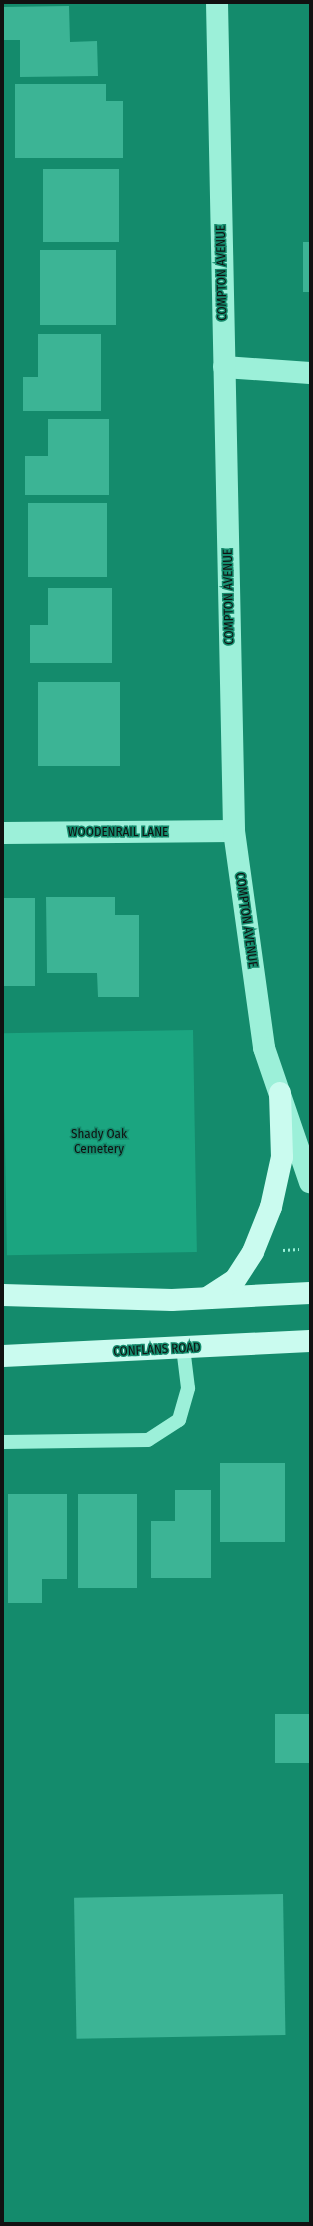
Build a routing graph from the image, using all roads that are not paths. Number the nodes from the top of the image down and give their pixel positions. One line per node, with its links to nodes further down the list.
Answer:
1 (217, 3): 2 (street, COMPTON AVENUE)
2 (224, 367): 3 (street); 4 (street, COMPTON AVENUE)
3 (310, 373)
4 (234, 831): 5 (street, WOODENRAIL LANE); 6 (street, COMPTON AVENUE)
5 (3, 833)
6 (280, 1093): 7 (street, COMPTON AVENUE); 10 (main road)
7 (310, 1182)
8 (310, 1293): 10 (main road)
9 (3, 1295): 10 (main road)
10 (207, 1298)
11 (310, 1341): 12 (main road, CONFLANS ROAD)
12 (183, 1349): 13 (main road, CONFLANS ROAD); 14 (lane)
13 (3, 1356)
14 (3, 1442)

